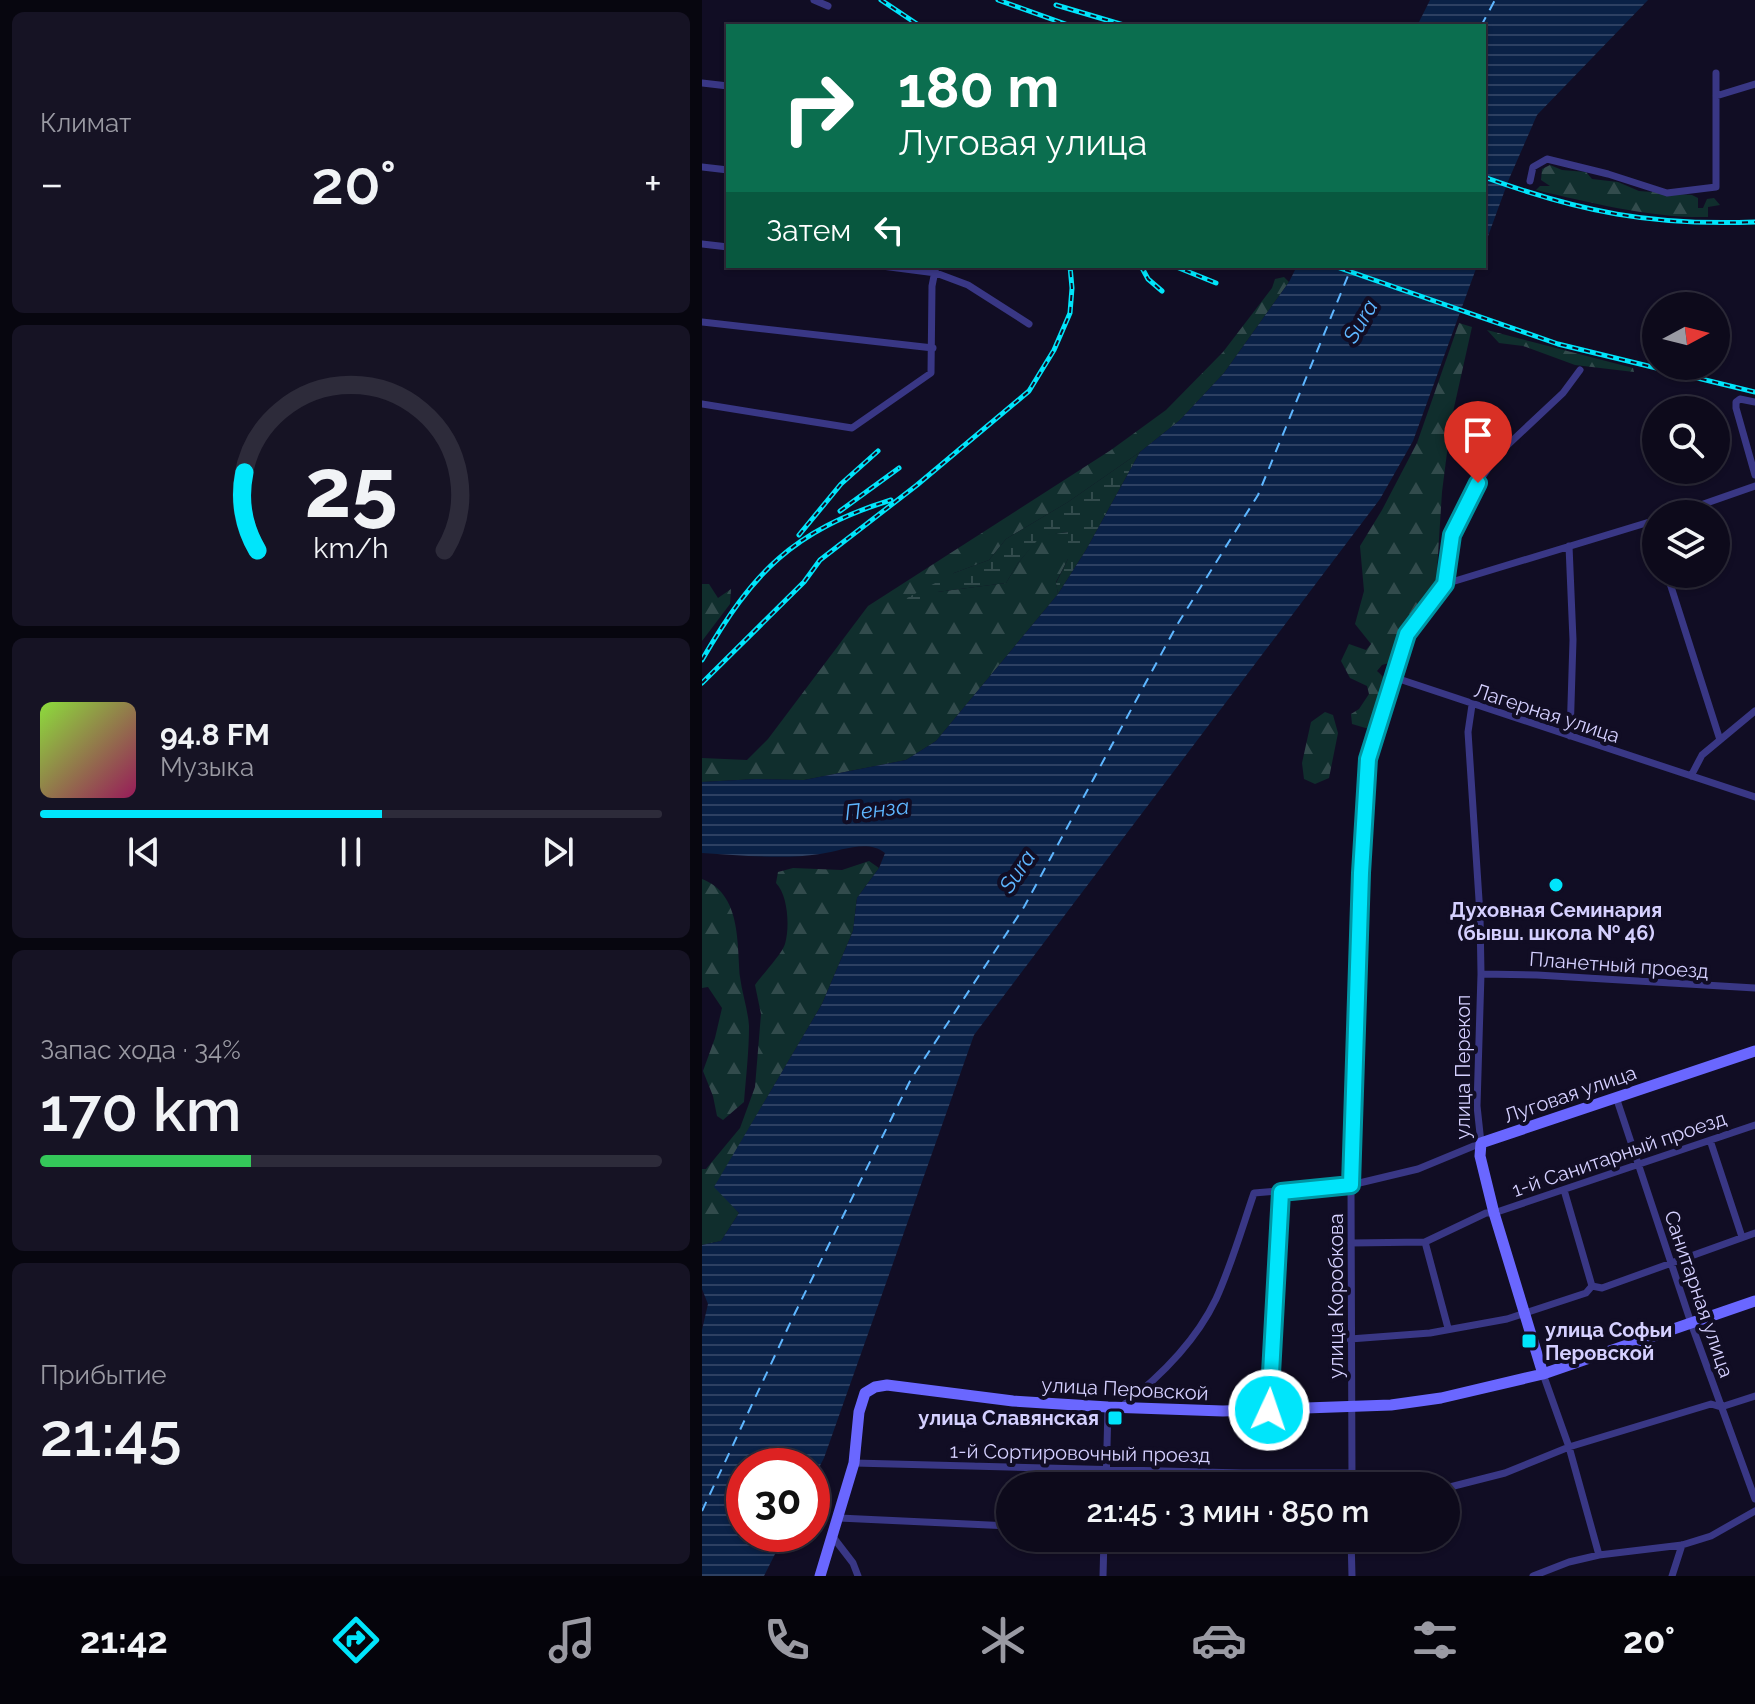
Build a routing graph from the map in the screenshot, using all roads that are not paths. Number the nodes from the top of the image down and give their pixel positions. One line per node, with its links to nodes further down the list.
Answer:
1 (814, 0): 2 (street)
2 (828, 6)
3 (1716, 73): 7 (street)
4 (702, 83): 6 (street)
5 (1755, 84): 7 (street)
6 (726, 86)
7 (1716, 96): 10 (street)
8 (702, 167): 9 (street)
9 (726, 170)
10 (1530, 181)
11 (702, 244): 12 (street)
12 (726, 247)
13 (936, 269): 15 (street); 16 (street)
14 (702, 322): 16 (street)
15 (1029, 324)
16 (933, 348): 19 (street)
17 (1580, 370): 25 (street)
18 (1755, 402): 20 (street)
19 (702, 404)
20 (1755, 475)
21 (1755, 486): 22 (street)
22 (1715, 500)
23 (1642, 524): 24 (street)
24 (1569, 546): 25 (street); 30 (street)
25 (1445, 584): 27 (street, улица Коробкова)
26 (1671, 588): 31 (street)
27 (1393, 677): 28 (street, Лагерная улица); 42 (street, улица Коробкова)
28 (1472, 705): 30 (street, Лагерная улица); 34 (street, улица Перекоп)
29 (1755, 711): 31 (street)
30 (1570, 736): 32 (street, Лагерная улица)
31 (1720, 740): 32 (street)
32 (1691, 776): 33 (street, Лагерная улица)
33 (1755, 797)
34 (1481, 974): 35 (street, Планетный проезд); 40 (street, улица Перекоп)
35 (1755, 988)
36 (1755, 1051): 37 (main road, Луговая улица)
37 (1616, 1097): 40 (main road, Луговая улица); 41 (street, Санитарная улица)
38 (1755, 1125): 39 (street, 1-й Санитарный проезд)
39 (1710, 1140): 41 (street, 1-й Санитарный проезд); 47 (street)
40 (1481, 1143): 42 (street, Луговая улица); 45 (main road, улица Перекоп)
41 (1638, 1164): 43 (street, 1-й Санитарный проезд); 50 (street, Санитарная улица)
42 (1351, 1185): 44 (street, Луговая улица); 49 (street, улица Коробкова)
43 (1564, 1190): 45 (street, 1-й Санитарный проезд); 51 (street)
44 (1281, 1192): 60 (street, Луговая улица); 62 (street)
45 (1494, 1213): 48 (street, 1-й Санитарный проезд); 53 (main road, улица Перекоп)
46 (1755, 1233): 47 (street)
47 (1742, 1237): 50 (street)
48 (1425, 1242): 49 (street); 55 (street)
49 (1351, 1243): 56 (street, улица Коробкова)
50 (1671, 1264): 51 (street); 54 (street, Санитарная улица)
51 (1592, 1286): 53 (street)
52 (1755, 1301): 54 (main road, улица Перовской)
53 (1525, 1314): 55 (street); 57 (main road, улица Перекоп)
54 (1691, 1323): 57 (main road, улица Перовской); 61 (street, Санитарная улица)
55 (1448, 1328): 56 (street)
56 (1350, 1339): 59 (street, улица Коробкова)
57 (1543, 1374): 59 (main road, улица Перовской); 63 (street, улица Перекоп)
58 (1755, 1396): 61 (street)
59 (1353, 1406): 62 (main road, улица Перовской); 68 (street, улица Коробкова)
60 (1114, 1407): 62 (main road, улица Перовской); 64 (main road, улица Перовской); 65 (street)
61 (1721, 1407): 63 (street); 70 (street, Санитарная улица)
62 (1269, 1410)
63 (1569, 1447): 69 (street); 78 (street, улица Перекоп)
64 (854, 1463): 65 (street, 1-й Сортировочный проезд); 72 (main road)
65 (1106, 1468): 66 (street); 67 (street, 1-й Сортировочный проезд)
66 (1106, 1472)
67 (1215, 1472)
68 (1352, 1472)
69 (1460, 1484)
70 (1755, 1499)
71 (1755, 1511): 75 (street)
72 (839, 1518): 73 (street); 74 (main road)
73 (996, 1525)
74 (833, 1537): 79 (main road); 80 (street)
75 (1682, 1545): 78 (street); 84 (street)
76 (1104, 1552): 81 (street)
77 (1351, 1552): 82 (street)
78 (1599, 1555): 83 (street)
79 (820, 1576)
80 (858, 1576)
81 (1103, 1576)
82 (1352, 1576)
83 (1533, 1576)
84 (1672, 1576)

